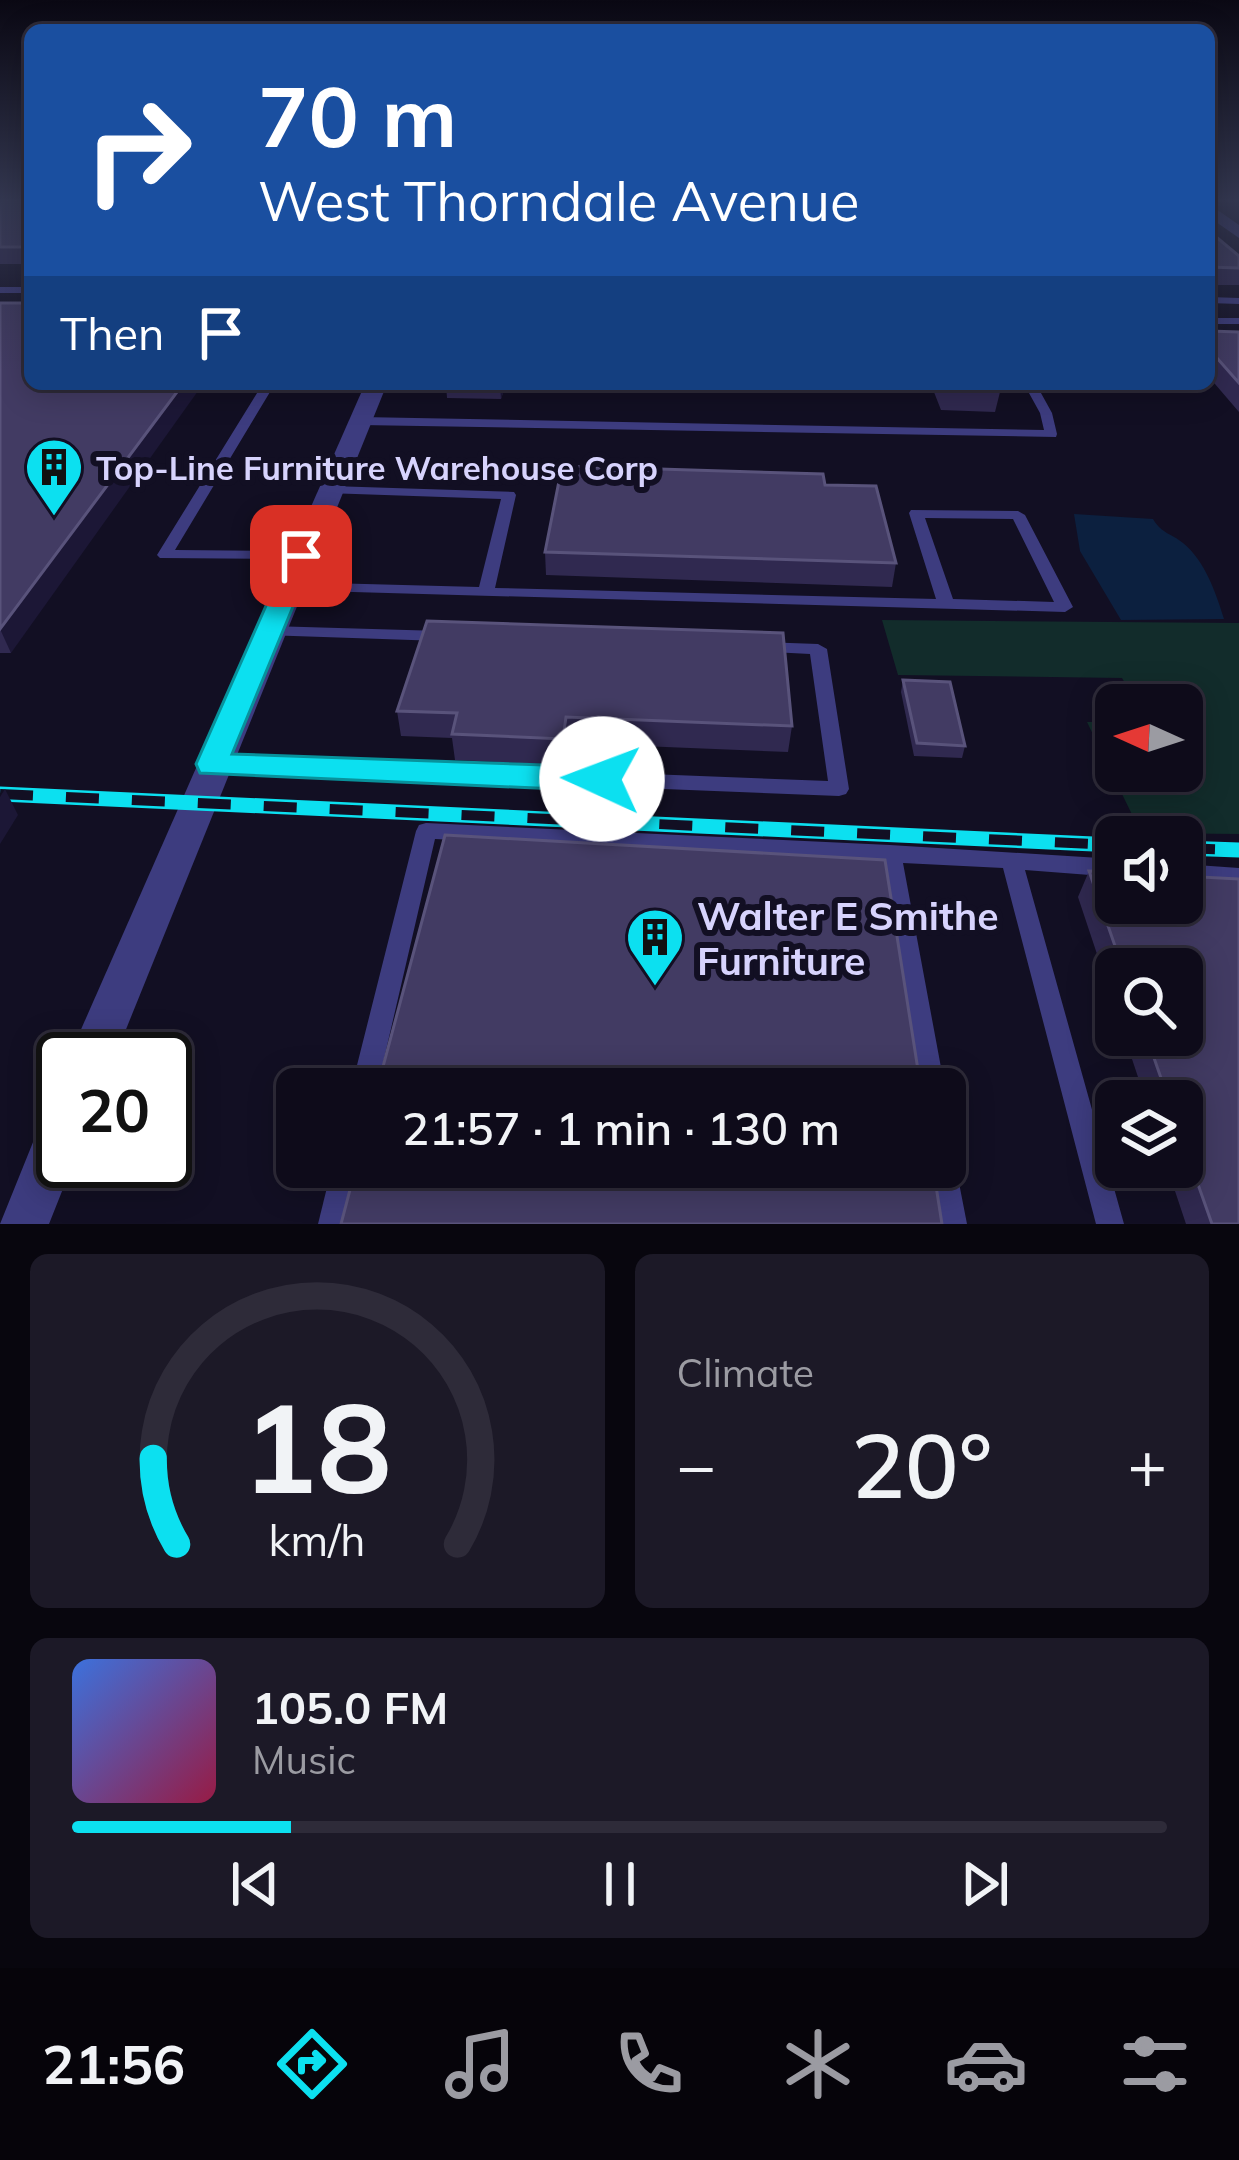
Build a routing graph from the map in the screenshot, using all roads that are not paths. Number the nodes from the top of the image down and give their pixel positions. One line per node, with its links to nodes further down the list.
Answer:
1 (265, 390): 6 (lane)
2 (373, 390): 4 (street)
3 (1033, 390): 4 (lane)
4 (361, 421): 5 (street)
5 (331, 490): 6 (street); 7 (lane)
6 (295, 571): 7 (lane); 9 (street)
7 (486, 592): 8 (lane)
8 (946, 604): 8 (lane)
9 (270, 631): 10 (lane); 12 (street)
10 (474, 638)
11 (733, 646): 12 (lane)
12 (212, 764): 18 (street)
13 (890, 853): 14 (lane); 19 (lane); 20 (lane)
14 (1012, 860): 15 (lane); 27 (lane)
15 (1095, 866)
16 (1203, 875): 17 (lane)
17 (1239, 878)
18 (102, 1032)
19 (369, 1068)
20 (928, 1068)
21 (38, 1188): 24 (street)
22 (341, 1188): 25 (lane)
23 (947, 1188): 26 (lane)
24 (23, 1224)
25 (332, 1224)
26 (952, 1224)
27 (1110, 1224)

